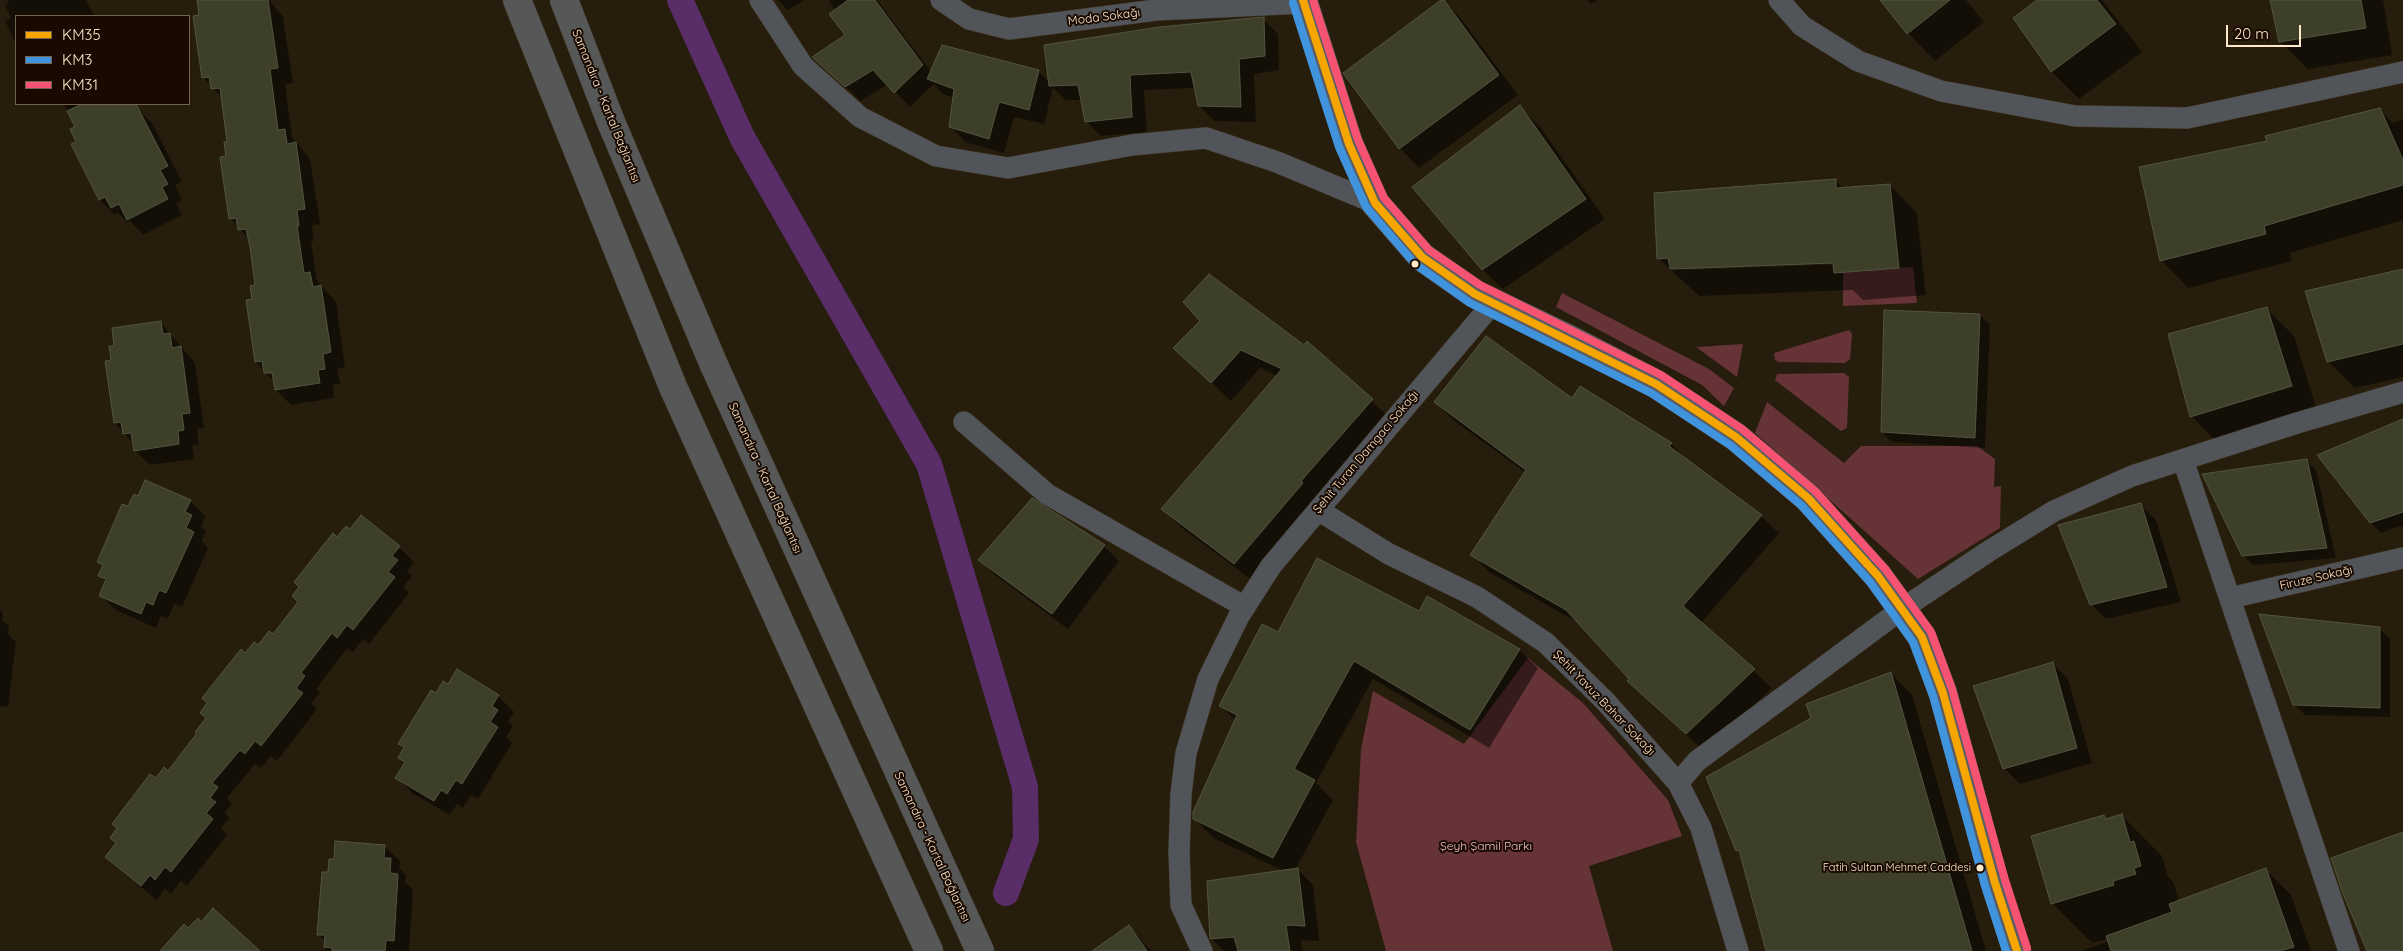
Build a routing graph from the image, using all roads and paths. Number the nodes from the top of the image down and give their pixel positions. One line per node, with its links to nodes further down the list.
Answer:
1 (517, 0): 19 (highway)
2 (564, 0): 20 (highway, Samandıra - Kartal Bağlantısı)
3 (760, 0): 8 (street)
4 (941, 0): 6 (street, Moda Sokağı)
5 (1779, 0): 7 (street)
6 (1303, 1): 8 (street)
7 (2403, 72)
8 (1375, 204): 9 (street)
9 (1494, 303): 13 (street, Şehit Turan Damgacı Sokağı); 17 (street)
10 (2403, 392): 12 (street)
11 (964, 422): 16 (street)
12 (2183, 460): 15 (street); 17 (street)
13 (1318, 510): 16 (street, Şehit Turan Damgacı Sokağı); 18 (street, Şehit Yavuz Bahar Sokağı)
14 (2403, 558): 15 (street, Firuze Sokağı)
15 (2230, 598): 24 (street)
16 (1245, 607): 21 (street, Şehit Turan Damgacı Sokağı)
17 (1902, 609): 18 (street); 23 (street)
18 (1678, 783): 22 (street, Şehit Yavuz Bahar Sokağı)
19 (929, 951)
20 (980, 951)
21 (1202, 951)
22 (1738, 951)
23 (2017, 951)
24 (2349, 951)

